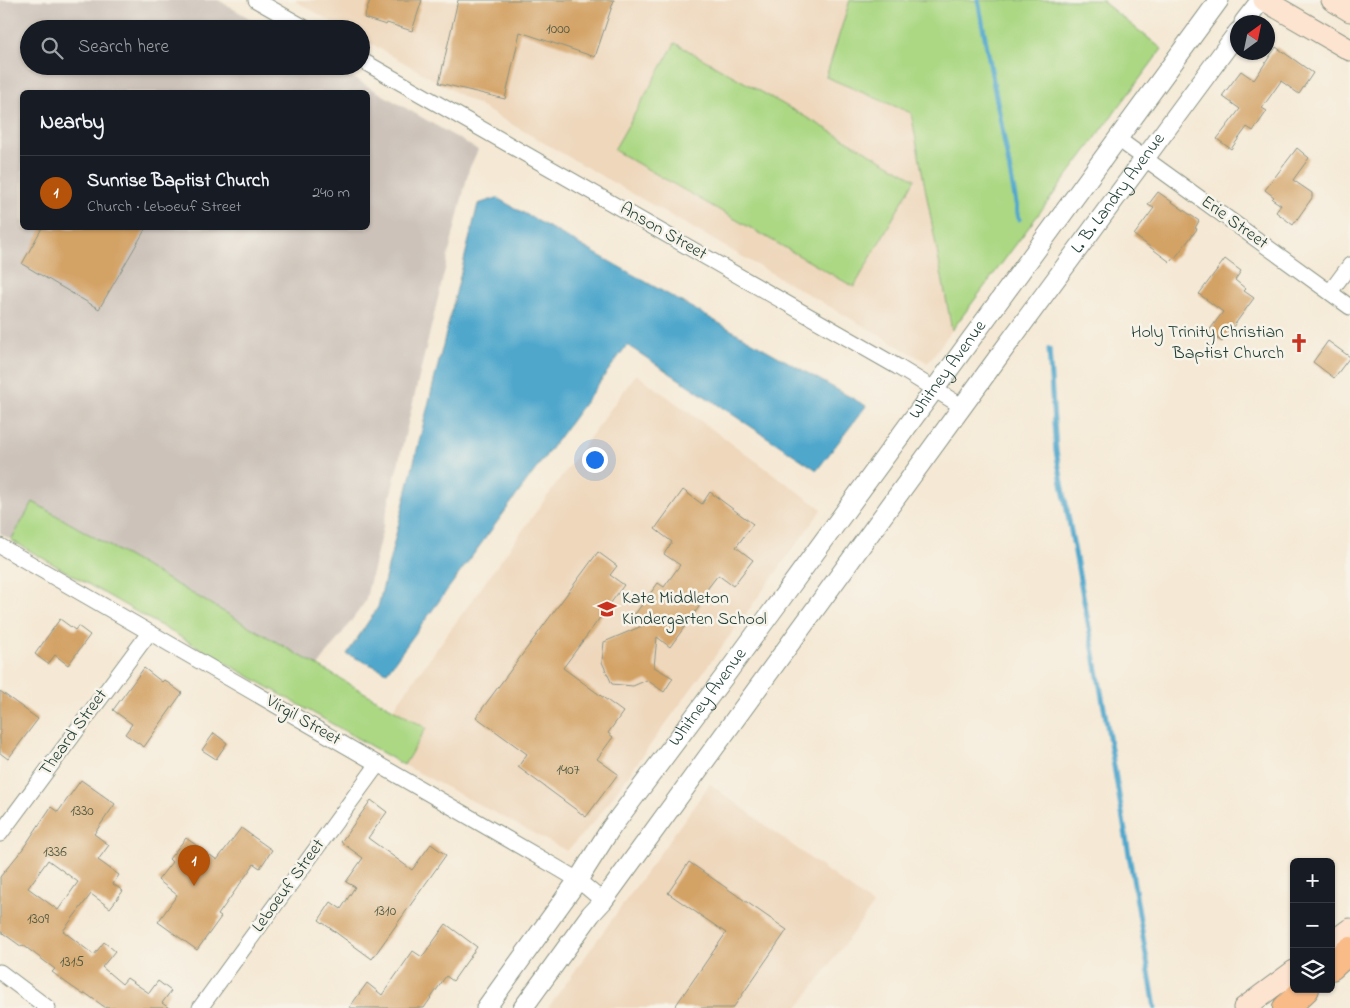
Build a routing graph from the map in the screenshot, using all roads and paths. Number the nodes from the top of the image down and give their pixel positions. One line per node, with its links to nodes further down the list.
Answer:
1 (256, 0): 7 (street)
2 (1220, 0): 11 (street, L. B. Landry Avenue)
3 (1262, 0): 6 (street); 9 (main road)
4 (1332, 0): 5 (main road)
5 (1350, 11)
6 (1250, 15)
7 (291, 20)
8 (1230, 43): 12 (street, L. B. Landry Avenue)
9 (1350, 50)
10 (370, 65): 18 (street, Anson Street)
11 (1118, 139): 12 (street, Erie Street); 16 (street, L. B. Landry Avenue)
12 (1146, 158): 14 (street, Erie Street); 17 (street, L. B. Landry Avenue)
13 (1350, 265): 14 (street)
14 (1330, 292): 15 (street, Erie Street)
15 (1350, 307)
16 (988, 315): 18 (street, Whitney Avenue)
17 (999, 356): 19 (street, Whitney Avenue)
18 (935, 388): 19 (street, Anson Street); 24 (street, Whitney Avenue)
19 (963, 407): 25 (street, Whitney Avenue)
20 (0, 546): 21 (street, Virgil Street)
21 (149, 633): 22 (street, Virgil Street); 23 (street, Theard Street)
22 (378, 764): 24 (street, Virgil Street); 34 (street, Leboeuf Street)
23 (0, 834)
24 (578, 880): 25 (street, Virgil Street); 35 (street, Whitney Avenue)
25 (603, 901): 36 (street, Whitney Avenue)
26 (1350, 929): 27 (main road)
27 (1335, 940)
28 (1350, 950): 29 (highway)
29 (1335, 963)
30 (0, 972): 33 (street)
31 (1290, 974): 37 (main road)
32 (1302, 993): 38 (highway)
33 (48, 1008)
34 (200, 1008)
35 (486, 1008)
36 (523, 1008)
37 (1244, 1008)
38 (1286, 1008)

